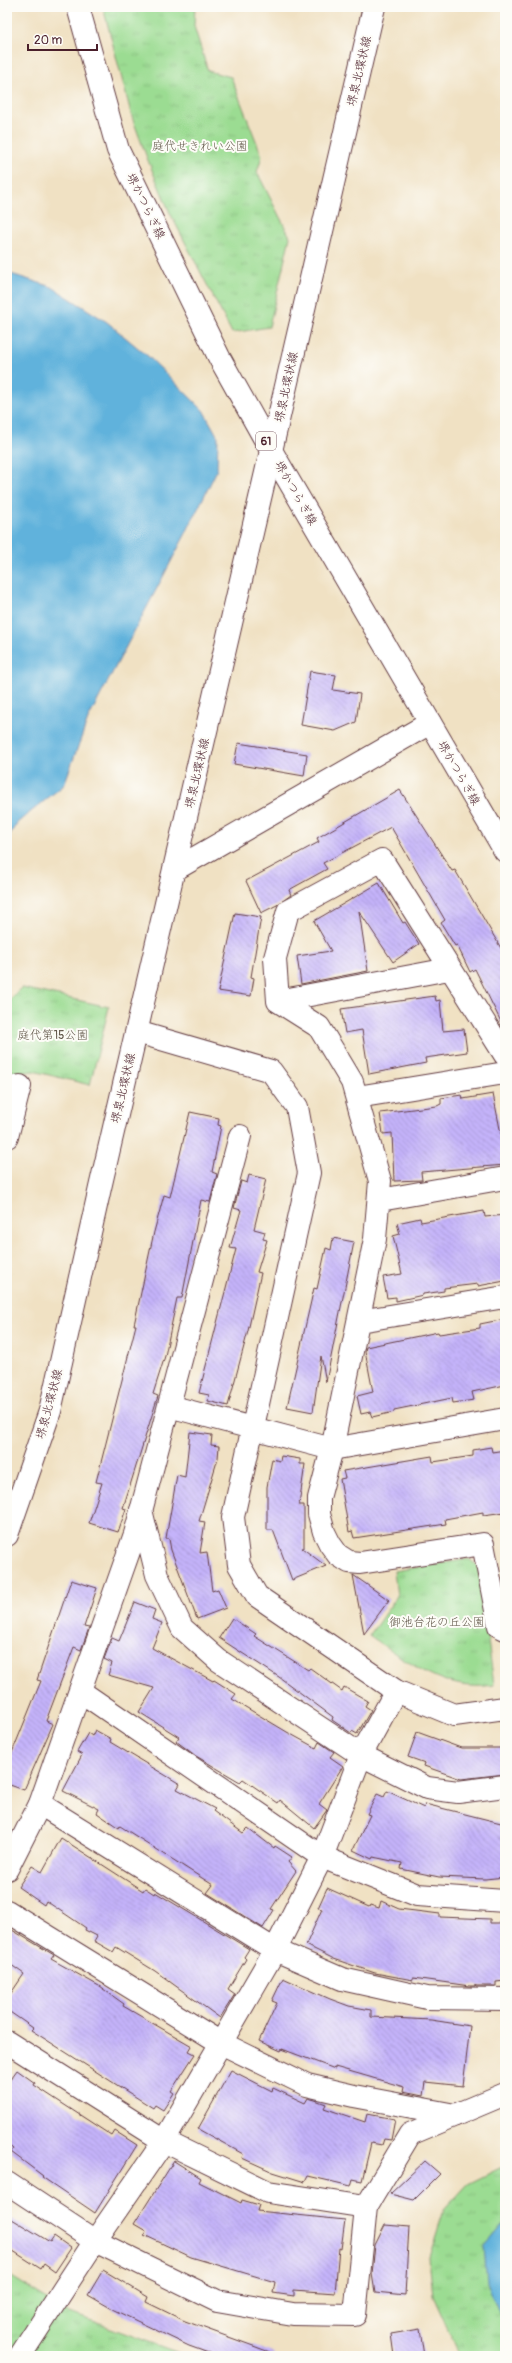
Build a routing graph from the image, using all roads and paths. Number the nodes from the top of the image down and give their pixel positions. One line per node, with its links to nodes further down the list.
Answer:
1 (78, 7): 3 (street, 堺かつらぎ線 / 61)
2 (374, 7): 3 (street, 堺泉北環状線)
3 (272, 452): 4 (street, 堺かつらぎ線 / 61); 6 (street, 堺泉北環状線)
4 (430, 723): 5 (street, 堺かつらぎ線 / 61); 6 (street)
5 (505, 851)
6 (174, 870): 9 (street, 堺泉北環状線)
7 (450, 969): 8 (street); 8 (street); 10 (street)
8 (278, 1001): 13 (street)
9 (137, 1032): 22 (street); 25 (street, 堺泉北環状線)
10 (505, 1055)
11 (505, 1073): 13 (street)
12 (7, 1088): 15 (street)
13 (357, 1097): 17 (street)
14 (240, 1136): 20 (street)
15 (7, 1137)
16 (505, 1178): 17 (street)
17 (380, 1200): 19 (street)
18 (505, 1297): 19 (street)
19 (359, 1321): 23 (street)
20 (169, 1406): 22 (street); 24 (street)
21 (505, 1420): 23 (street)
22 (253, 1427): 23 (street); 28 (street)
23 (332, 1449): 26 (street)
24 (141, 1510): 27 (street); 30 (street)
25 (7, 1535)
26 (505, 1629)
27 (80, 1691): 32 (street); 33 (street)
28 (396, 1691): 29 (street); 30 (street)
29 (505, 1708)
30 (361, 1755): 31 (street); 33 (street)
31 (505, 1786)
32 (40, 1804): 34 (street); 37 (street)
33 (322, 1857): 35 (street); 37 (street)
34 (7, 1869)
35 (505, 1901)
36 (7, 1911): 40 (street)
37 (275, 1950): 38 (street); 40 (street)
38 (505, 1999)
39 (7, 2042): 43 (street)
40 (221, 2043): 42 (street); 43 (street)
41 (505, 2094): 42 (street)
42 (454, 2115): 45 (street)
43 (164, 2141): 45 (street); 46 (street)
44 (7, 2183): 46 (street)
45 (366, 2207): 46 (street)
46 (94, 2241): 47 (street)
47 (20, 2356)

